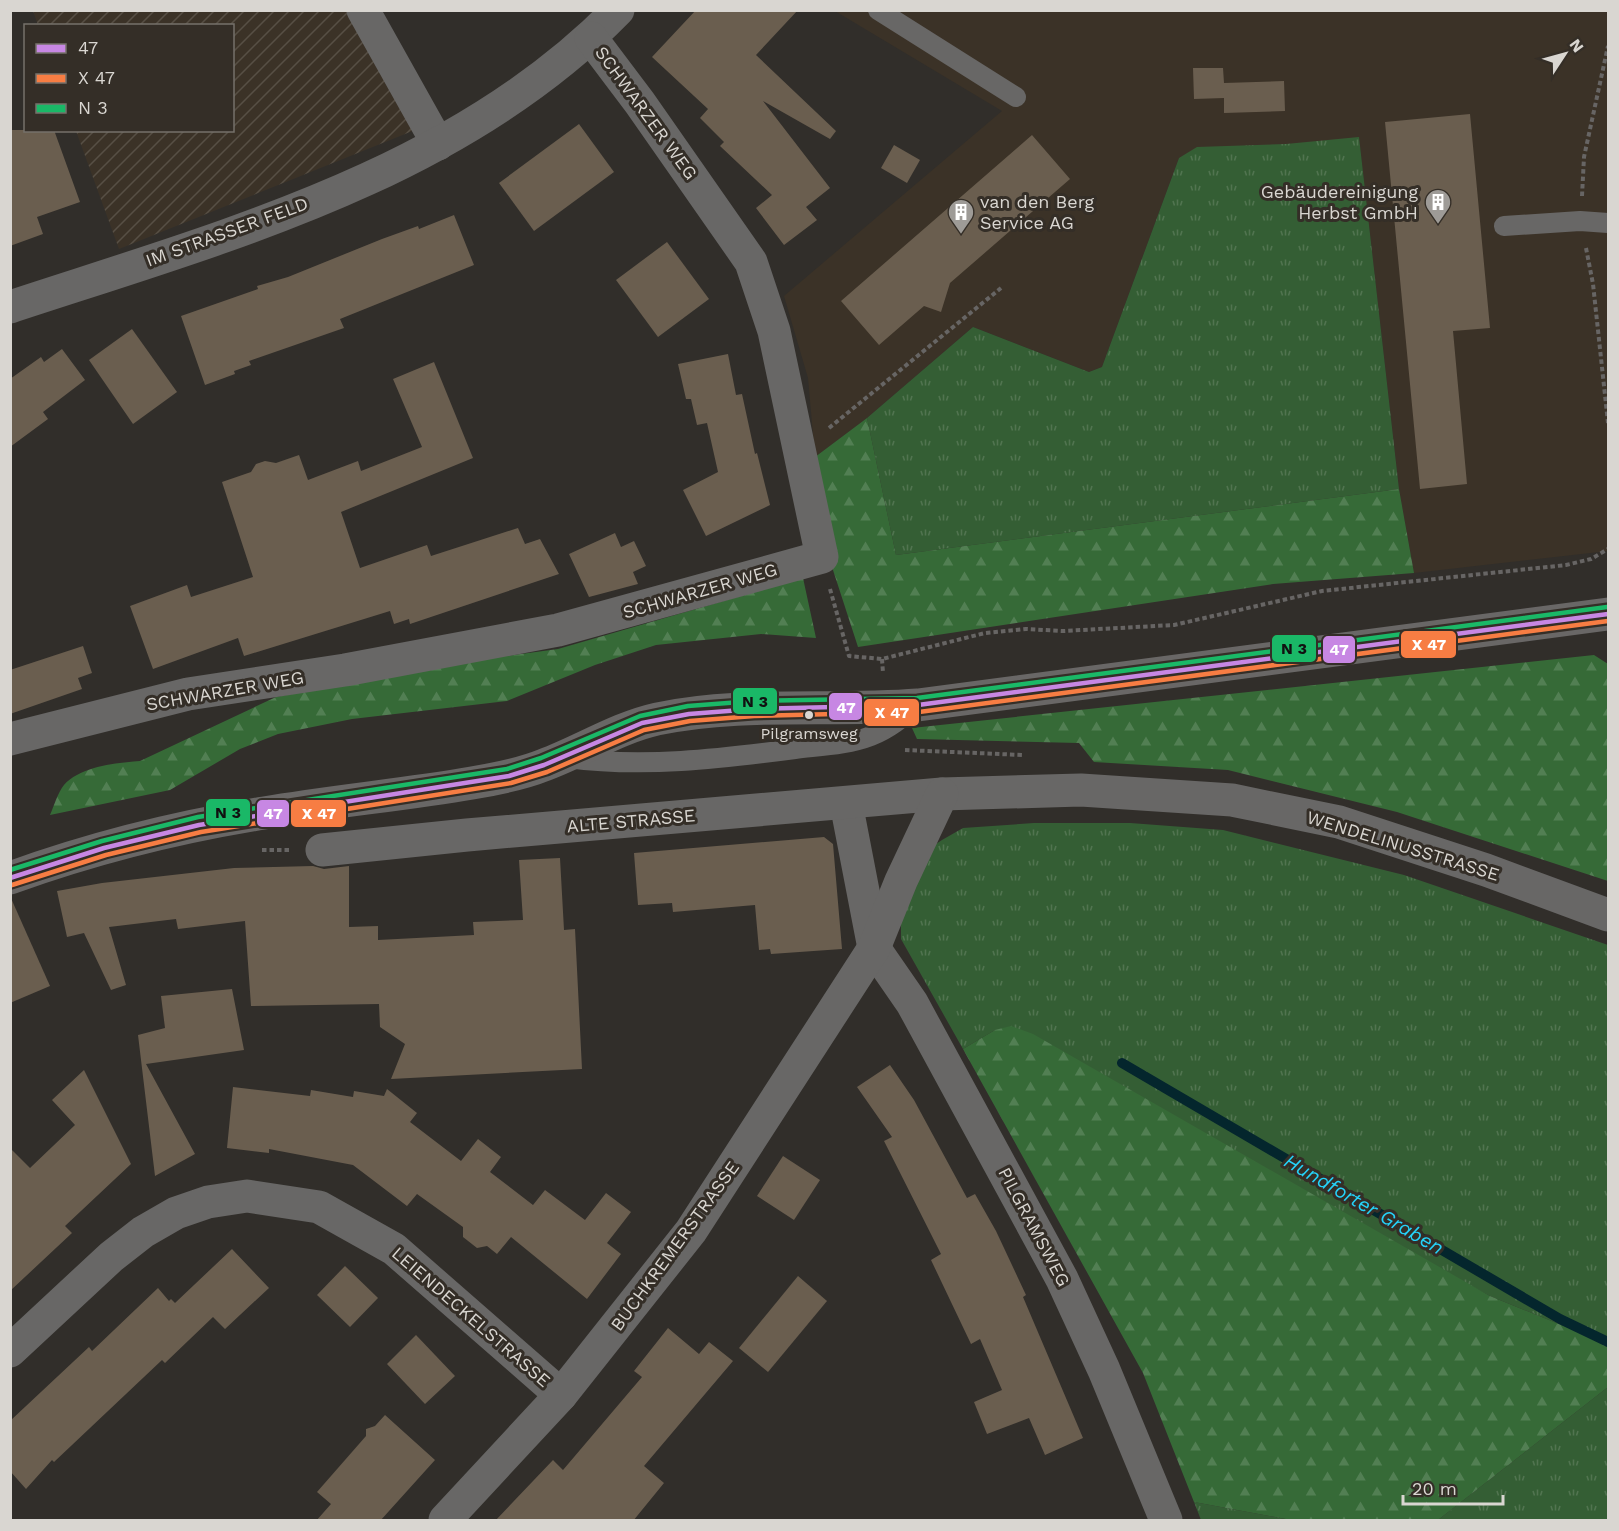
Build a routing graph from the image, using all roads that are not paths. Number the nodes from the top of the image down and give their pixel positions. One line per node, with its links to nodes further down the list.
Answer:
1 (363, 10): 6 (street)
2 (618, 10): 4 (street, IM STRASSER FELD)
3 (878, 10): 5 (lane)
4 (591, 38): 6 (street, IM STRASSER FELD); 12 (street, SCHWARZER WEG)
5 (1016, 97)
6 (438, 144): 9 (street, IM STRASSER FELD)
7 (1608, 223): 8 (lane)
8 (1504, 226)
9 (10, 307)
10 (1608, 614): 11 (main road)
11 (918, 705): 13 (main road); 13 (lane)
12 (10, 739)
13 (562, 758): 17 (main road)
14 (942, 794): 15 (street, ALTE STRASSE); 18 (street, WENDELINUSSTRASSE); 19 (street)
15 (846, 803): 16 (street, ALTE STRASSE); 19 (street, PILGRAMSWEG)
16 (322, 850)
17 (10, 878)
18 (1608, 915)
19 (874, 948): 21 (street, BUCHKREMERSTRASSE); 23 (street, PILGRAMSWEG)
20 (10, 1351): 21 (street, LEIENDECKELSTRASSE)
21 (561, 1395): 22 (street, BUCHKREMERSTRASSE)
22 (445, 1521)
23 (1166, 1521)

